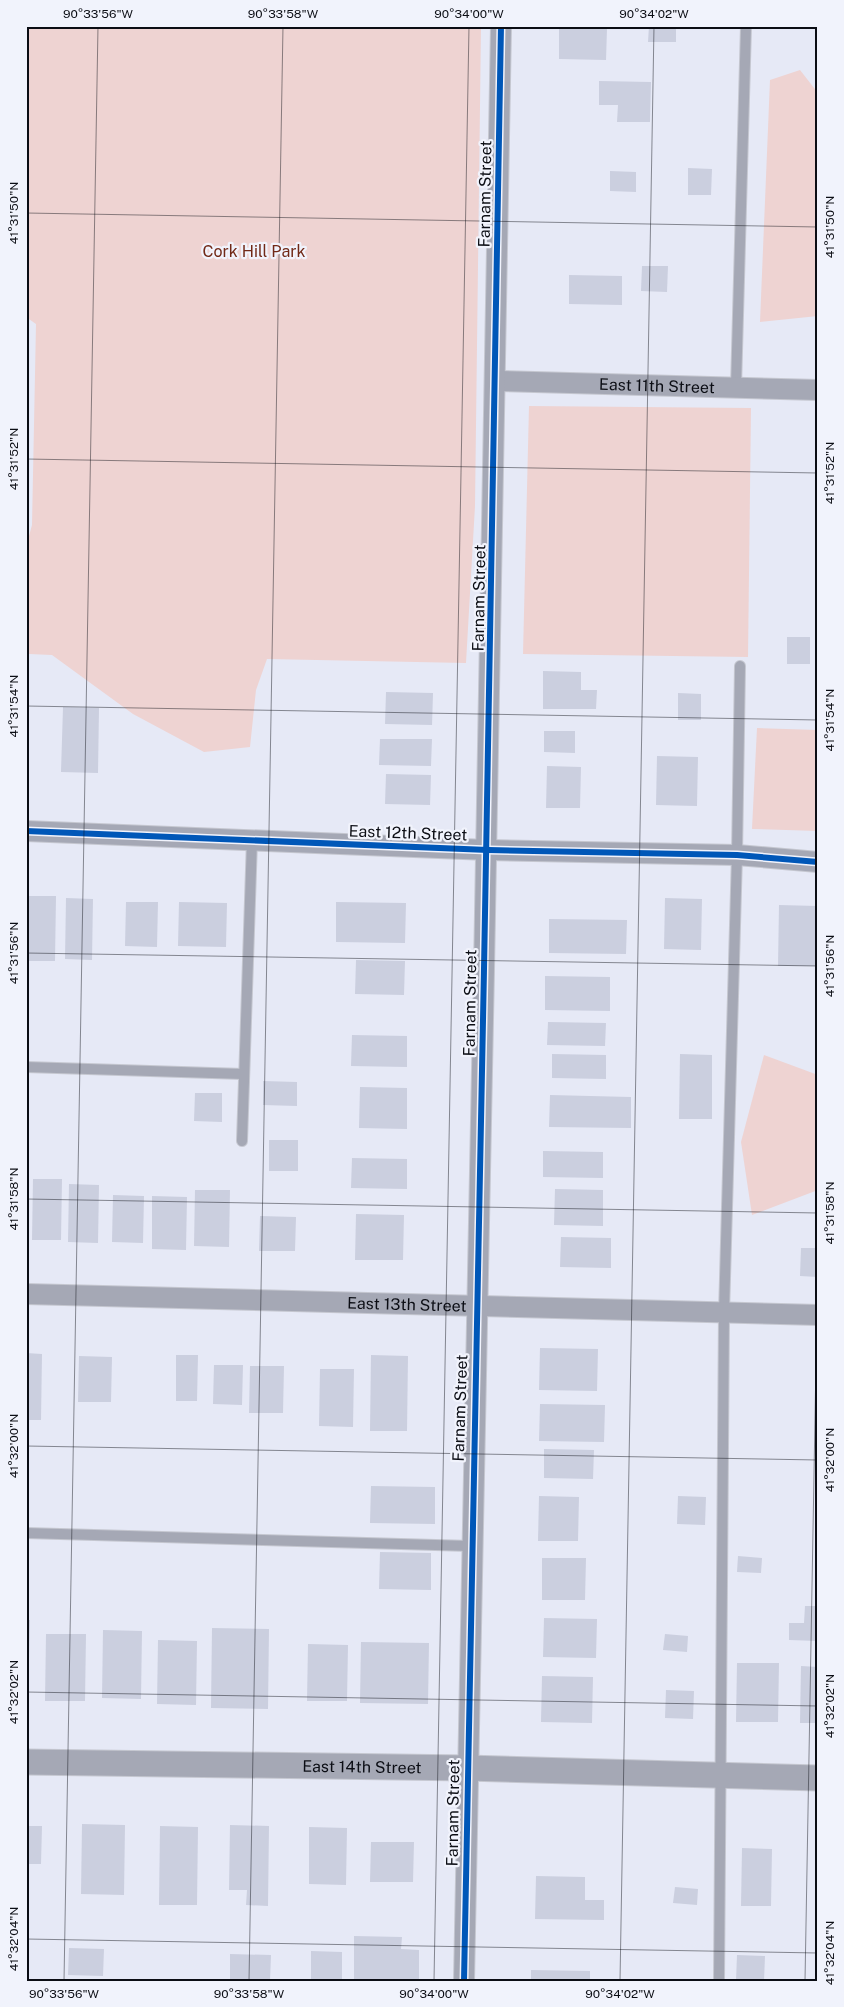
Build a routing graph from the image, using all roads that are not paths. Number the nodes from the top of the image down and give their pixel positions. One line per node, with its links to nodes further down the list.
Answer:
1 (501, 26): 3 (street, Farnam Street)
2 (746, 26): 4 (lane)
3 (497, 381): 4 (street, East 11th Street); 9 (street, Farnam Street)
4 (736, 387): 5 (street, East 11th Street)
5 (818, 390)
6 (740, 666): 10 (lane)
7 (26, 831): 8 (street, East 12th Street)
8 (252, 840): 9 (street, East 12th Street); 13 (lane)
9 (488, 850): 10 (street, East 12th Street); 16 (street, Farnam Street)
10 (737, 855): 11 (street, East 12th Street); 17 (lane)
11 (818, 862)
12 (26, 1067): 13 (lane)
13 (243, 1074): 14 (lane)
14 (242, 1141)
15 (26, 1294): 16 (street, East 13th Street)
16 (477, 1306): 17 (street, East 13th Street); 20 (street, Farnam Street)
17 (724, 1313): 18 (street, East 13th Street); 23 (lane)
18 (818, 1315)
19 (26, 1533): 20 (lane)
20 (470, 1546): 22 (street, Farnam Street)
21 (26, 1762): 22 (street, East 14th Street)
22 (467, 1768): 23 (street, East 14th Street); 25 (street, Farnam Street)
23 (720, 1776): 24 (street, East 14th Street); 26 (lane)
24 (818, 1778)
25 (464, 1981)
26 (719, 1981)

